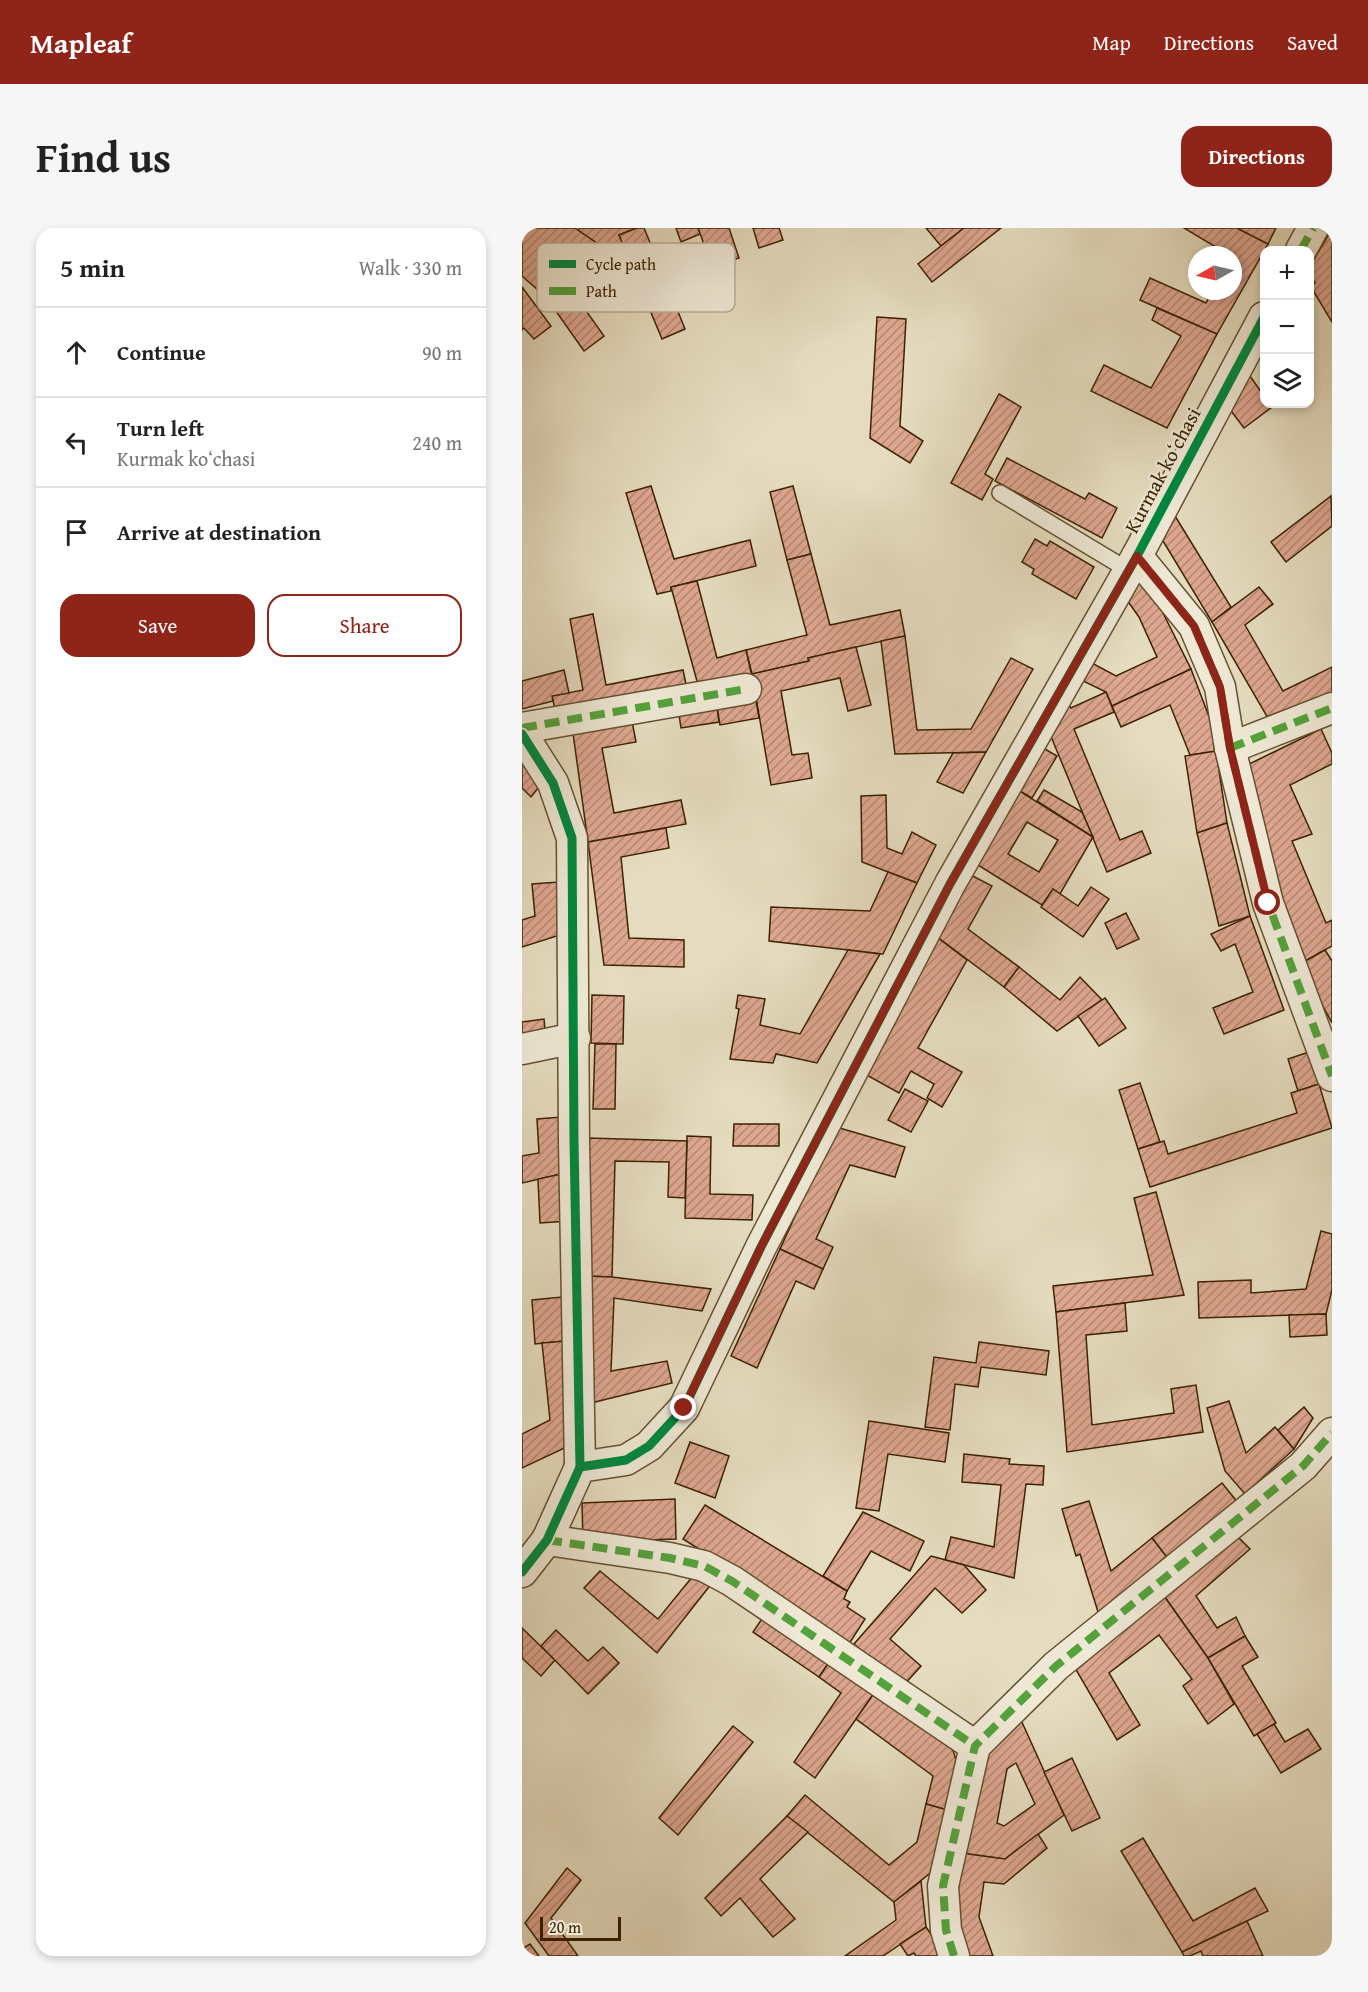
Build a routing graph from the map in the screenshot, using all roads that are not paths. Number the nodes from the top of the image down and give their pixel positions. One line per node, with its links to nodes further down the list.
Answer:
1 (1313, 228): 2 (street)
2 (1303, 246)
3 (1260, 324): 5 (street, Kurmak koʻchasi)
4 (1000, 493): 5 (lane)
5 (1132, 563): 10 (street); 15 (street, Kurmak koʻchasi)
6 (746, 689): 8 (street)
7 (1332, 708): 10 (street)
8 (522, 728)
9 (522, 734): 11 (street)
10 (1230, 748): 13 (street)
11 (575, 1038): 12 (street); 15 (street)
12 (522, 1049)
13 (1332, 1076)
14 (1332, 1433): 18 (street)
15 (580, 1467): 16 (street)
16 (547, 1540): 17 (street); 18 (street)
17 (522, 1572)
18 (975, 1746): 19 (street)
19 (954, 1956)

